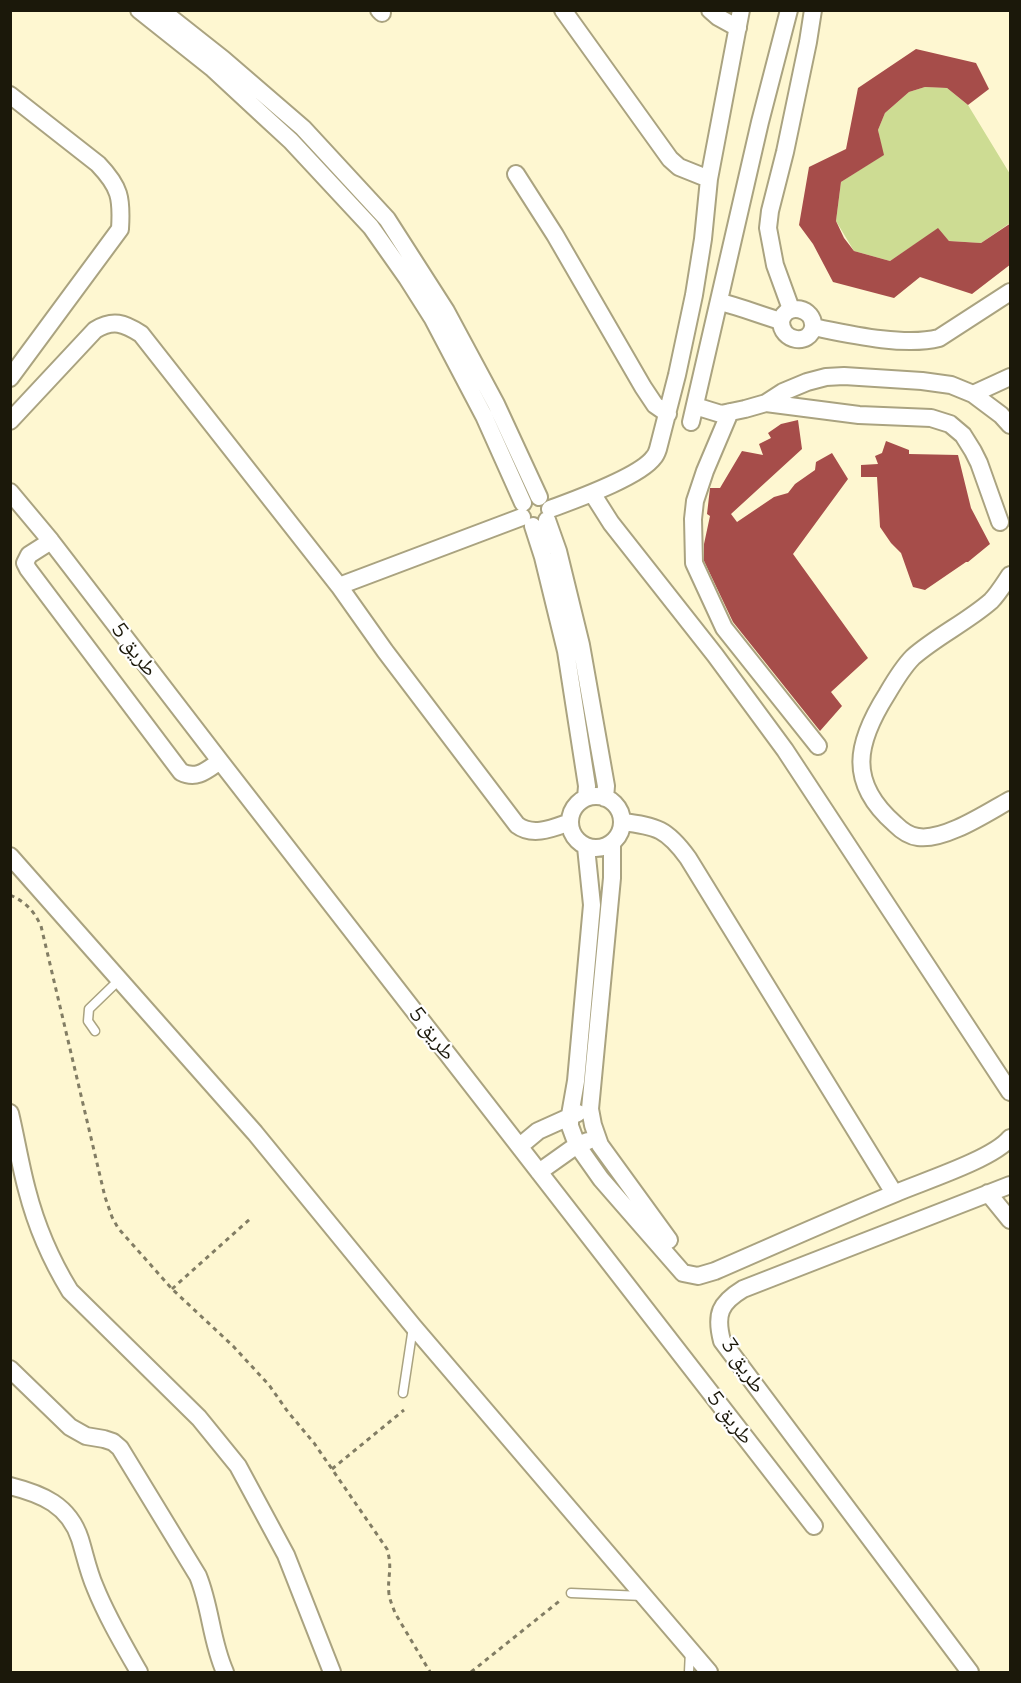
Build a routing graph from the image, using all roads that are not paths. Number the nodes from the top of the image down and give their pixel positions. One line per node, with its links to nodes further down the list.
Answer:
1 (139, 10): 9 (street)
2 (161, 10): 9 (street)
3 (563, 10): 14 (street)
4 (710, 10): 8 (street)
5 (741, 10): 8 (street)
6 (789, 10): 16 (street)
7 (813, 10): 18 (street)
8 (738, 28): 14 (street)
9 (217, 64): 11 (street); 12 (street)
10 (10, 95): 21 (street)
11 (303, 128): 12 (street); 17 (street)
12 (291, 141): 17 (street)
13 (516, 174): 25 (street)
14 (709, 178): 25 (street)
15 (1011, 292): 19 (street)
16 (720, 302): 18 (street); 24 (street)
17 (439, 315): 30 (street)
18 (786, 315): 19 (street); 19 (street)
19 (813, 327)
20 (1011, 377): 22 (street)
21 (10, 378)
22 (973, 394): 23 (street); 27 (street)
23 (766, 403): 24 (street); 31 (street)
24 (730, 412): 35 (street)
25 (668, 414): 29 (street)
26 (10, 421): 34 (street)
27 (1011, 425)
28 (10, 492): 32 (street, طريق 5)
29 (592, 493): 30 (street); 48 (street)
30 (536, 512): 34 (street); 37 (street); 38 (street)
31 (1000, 522)
32 (51, 541): 36 (street, طريق 5); 36 (street)
33 (1011, 575): 39 (street)
34 (339, 586): 40 (street)
35 (818, 746)
36 (220, 761): 55 (street, طريق 5)
37 (586, 798): 38 (street); 40 (street)
38 (605, 798): 41 (street)
39 (1011, 800)
40 (570, 822): 43 (street)
41 (622, 822): 42 (street); 58 (street)
42 (612, 843): 43 (street); 49 (street)
43 (586, 847): 51 (street)
44 (10, 856): 45 (street)
45 (18, 875): 46 (street)
46 (119, 980): 47 (lane); 62 (street)
47 (95, 1030)
48 (1011, 1092)
49 (590, 1109): 51 (street); 52 (street)
50 (10, 1113): 72 (street)
51 (570, 1115): 54 (street); 55 (street)
52 (598, 1138): 54 (street); 61 (street)
53 (1011, 1138): 58 (street)
54 (577, 1145): 56 (street); 61 (street)
55 (520, 1146): 56 (street, طريق 5)
56 (539, 1172): 66 (street, طريق 5)
57 (1011, 1185): 59 (street, طريق 3)
58 (894, 1193): 61 (street)
59 (988, 1193): 60 (street); 75 (street, طريق 3)
60 (1011, 1220)
61 (698, 1276)
62 (413, 1326): 64 (lane); 68 (street)
63 (10, 1369): 71 (street)
64 (404, 1393)
65 (10, 1486): 70 (street)
66 (814, 1526)
67 (571, 1593): 68 (lane)
68 (644, 1596): 69 (street)
69 (690, 1651): 73 (lane); 74 (street)
70 (139, 1672)
71 (225, 1672)
72 (332, 1672)
73 (689, 1672)
74 (709, 1672)
75 (970, 1672)

